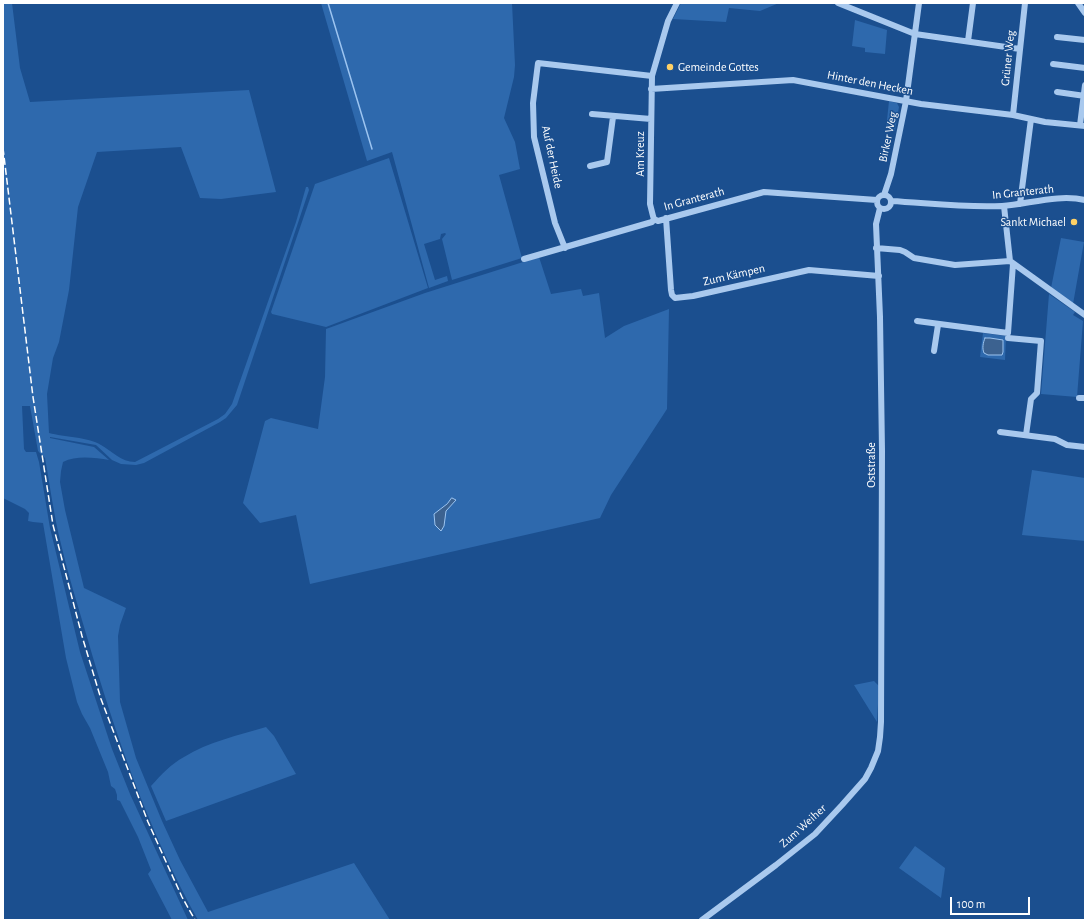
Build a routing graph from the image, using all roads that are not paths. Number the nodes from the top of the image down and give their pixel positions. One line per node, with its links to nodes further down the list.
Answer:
1 (677, 3): 15 (street, Am Kreuz)
2 (838, 3): 8 (street)
3 (919, 3): 8 (street, Birker Weg)
4 (973, 3): 11 (street)
5 (1025, 3): 12 (street, Grüner Weg)
6 (1078, 3): 7 (street)
7 (1085, 13)
8 (915, 34): 11 (street); 20 (street, Birker Weg)
9 (1057, 37): 10 (street)
10 (1085, 40)
11 (968, 41): 12 (street)
12 (1020, 49): 22 (street, Grüner Weg)
13 (1053, 64): 14 (street)
14 (1085, 68)
15 (652, 76): 17 (street, Am Kreuz); 37 (street, Auf der Heide)
16 (1085, 85): 19 (street)
17 (651, 89): 20 (street, Hinter den Hecken); 24 (street, Am Kreuz)
18 (1057, 92): 19 (street)
19 (1084, 96): 26 (street)
20 (906, 101): 22 (street, Hinter den Hecken); 28 (street, Birker Weg)
21 (592, 114): 23 (street)
22 (1012, 115): 25 (street, Hinter den Hecken)
23 (613, 117): 24 (street); 27 (street)
24 (651, 119): 36 (street, Am Kreuz)
25 (1031, 119): 26 (street, Hinter den Hecken); 32 (street)
26 (1083, 126)
27 (590, 166)
28 (884, 195): 29 (street); 31 (street)
29 (877, 200): 34 (street); 35 (street, In Granterath)
30 (1085, 200): 32 (street, In Granterath)
31 (891, 201): 33 (street, In Granterath); 34 (street)
32 (1020, 204): 33 (street, In Granterath)
33 (1004, 206): 40 (street)
34 (880, 208): 38 (street, Oststraße)
35 (666, 218): 36 (street, In Granterath); 41 (street, Zum Kämpen)
36 (654, 219): 37 (street, In Granterath)
37 (565, 248): 39 (street, In Granterath)
38 (876, 248): 40 (street); 41 (street, Oststraße)
39 (524, 259)
40 (1011, 263): 42 (street); 44 (street)
41 (878, 276): 50 (street, Oststraße)
42 (1085, 315)
43 (917, 321): 44 (street)
44 (938, 325): 46 (street)
45 (1008, 338): 48 (street)
46 (934, 350)
47 (1000, 432): 48 (street)
48 (1026, 435): 49 (street)
49 (1085, 447)
50 (881, 722): 51 (street, Zum Weiher)
51 (702, 920)

